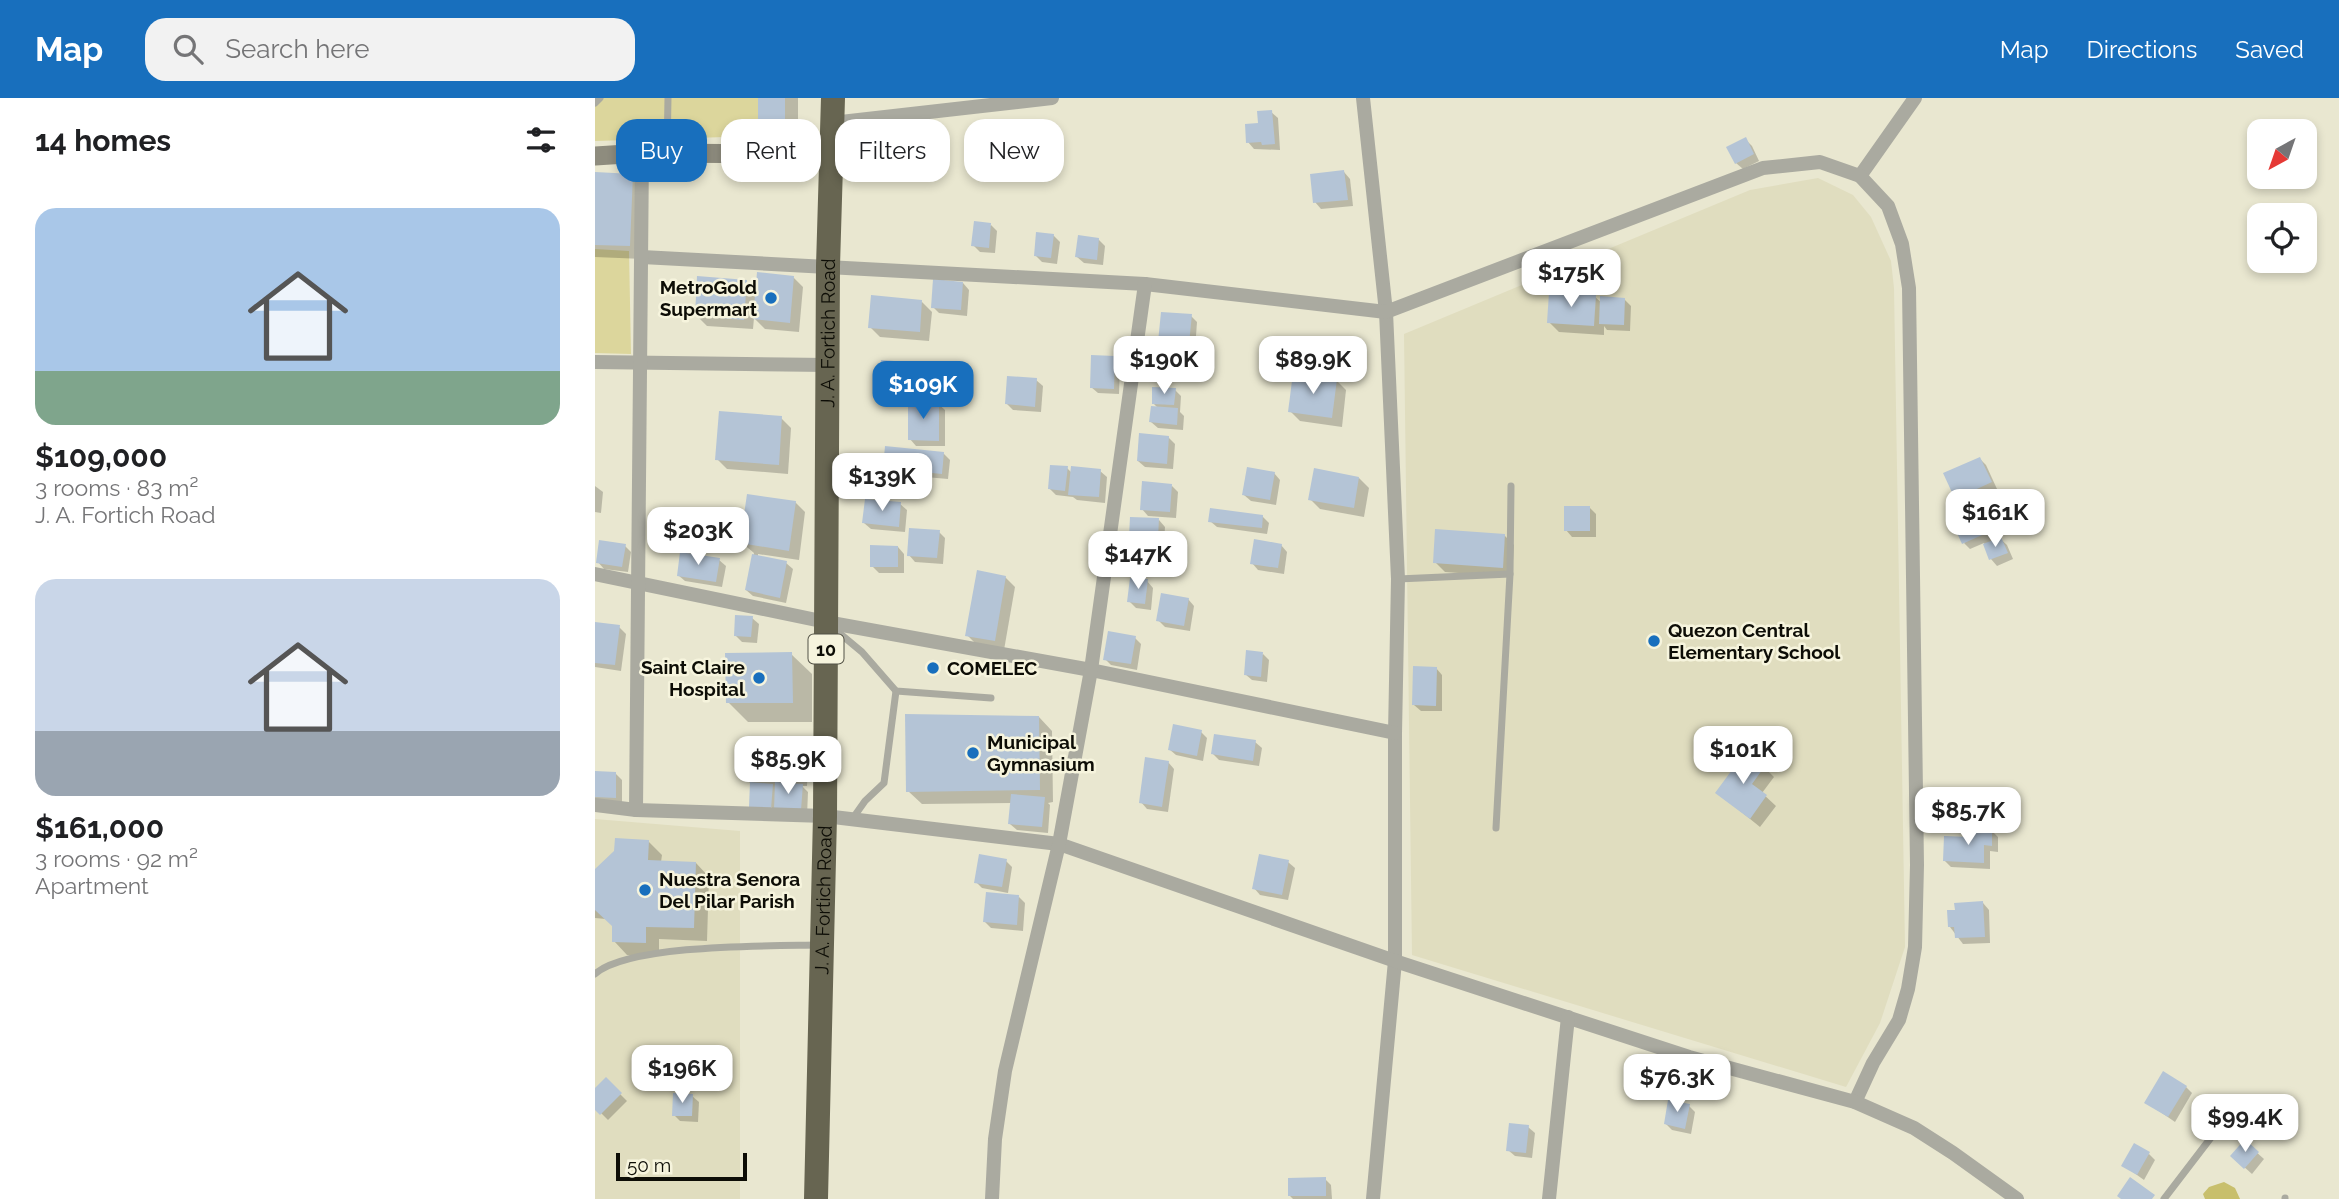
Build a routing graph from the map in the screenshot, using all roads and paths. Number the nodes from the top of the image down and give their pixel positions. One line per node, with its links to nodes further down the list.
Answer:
1 (600, 98): 7 (lane)
2 (669, 98): 8 (lane)
3 (833, 98): 9 (highway, J. A. Fortich Road / 10)
4 (1052, 98): 9 (street)
5 (1363, 98): 19 (street)
6 (1915, 98): 14 (street)
7 (595, 103)
8 (668, 119)
9 (832, 123): 12 (highway, J. A. Fortich Road / 10)
10 (707, 153): 12 (street)
11 (616, 155): 13 (street)
12 (832, 155): 17 (highway, J. A. Fortich Road / 10)
13 (595, 156)
14 (1860, 176): 19 (street); 43 (street)
15 (642, 182): 16 (street)
16 (642, 257): 17 (street); 21 (street)
17 (828, 266): 18 (street); 22 (highway, J. A. Fortich Road / 10)
18 (1145, 284): 19 (street); 29 (street)
19 (1386, 312): 26 (street)
20 (595, 362): 21 (street)
21 (640, 363): 22 (street); 27 (street)
22 (828, 365): 28 (highway, J. A. Fortich Road / 10)
23 (1511, 486): 25 (lane)
24 (595, 574): 27 (street)
25 (1510, 574): 26 (lane); 37 (lane)
26 (1398, 579): 32 (street)
27 (638, 582): 28 (street); 34 (street)
28 (826, 622): 29 (street); 30 (lane); 35 (highway, J. A. Fortich Road / 10)
29 (1091, 670): 32 (street); 38 (street)
30 (896, 691): 31 (lane); 36 (lane)
31 (991, 698)
32 (1395, 733): 40 (street)
33 (595, 805): 34 (street)
34 (636, 810): 35 (street)
35 (825, 816): 36 (street); 39 (highway, J. A. Fortich Road / 10)
36 (852, 819): 38 (street)
37 (1496, 828)
38 (1059, 844): 40 (street); 46 (street)
39 (822, 945): 41 (lane); 45 (highway, J. A. Fortich Road / 10)
40 (1395, 961): 42 (street); 47 (street)
41 (595, 974)
42 (1569, 1017): 43 (street); 48 (street)
43 (1855, 1102): 49 (street)
44 (2217, 1131): 50 (lane)
45 (816, 1199)
46 (992, 1199)
47 (1373, 1199)
48 (1549, 1199)
49 (2017, 1199)
50 (2164, 1199)

